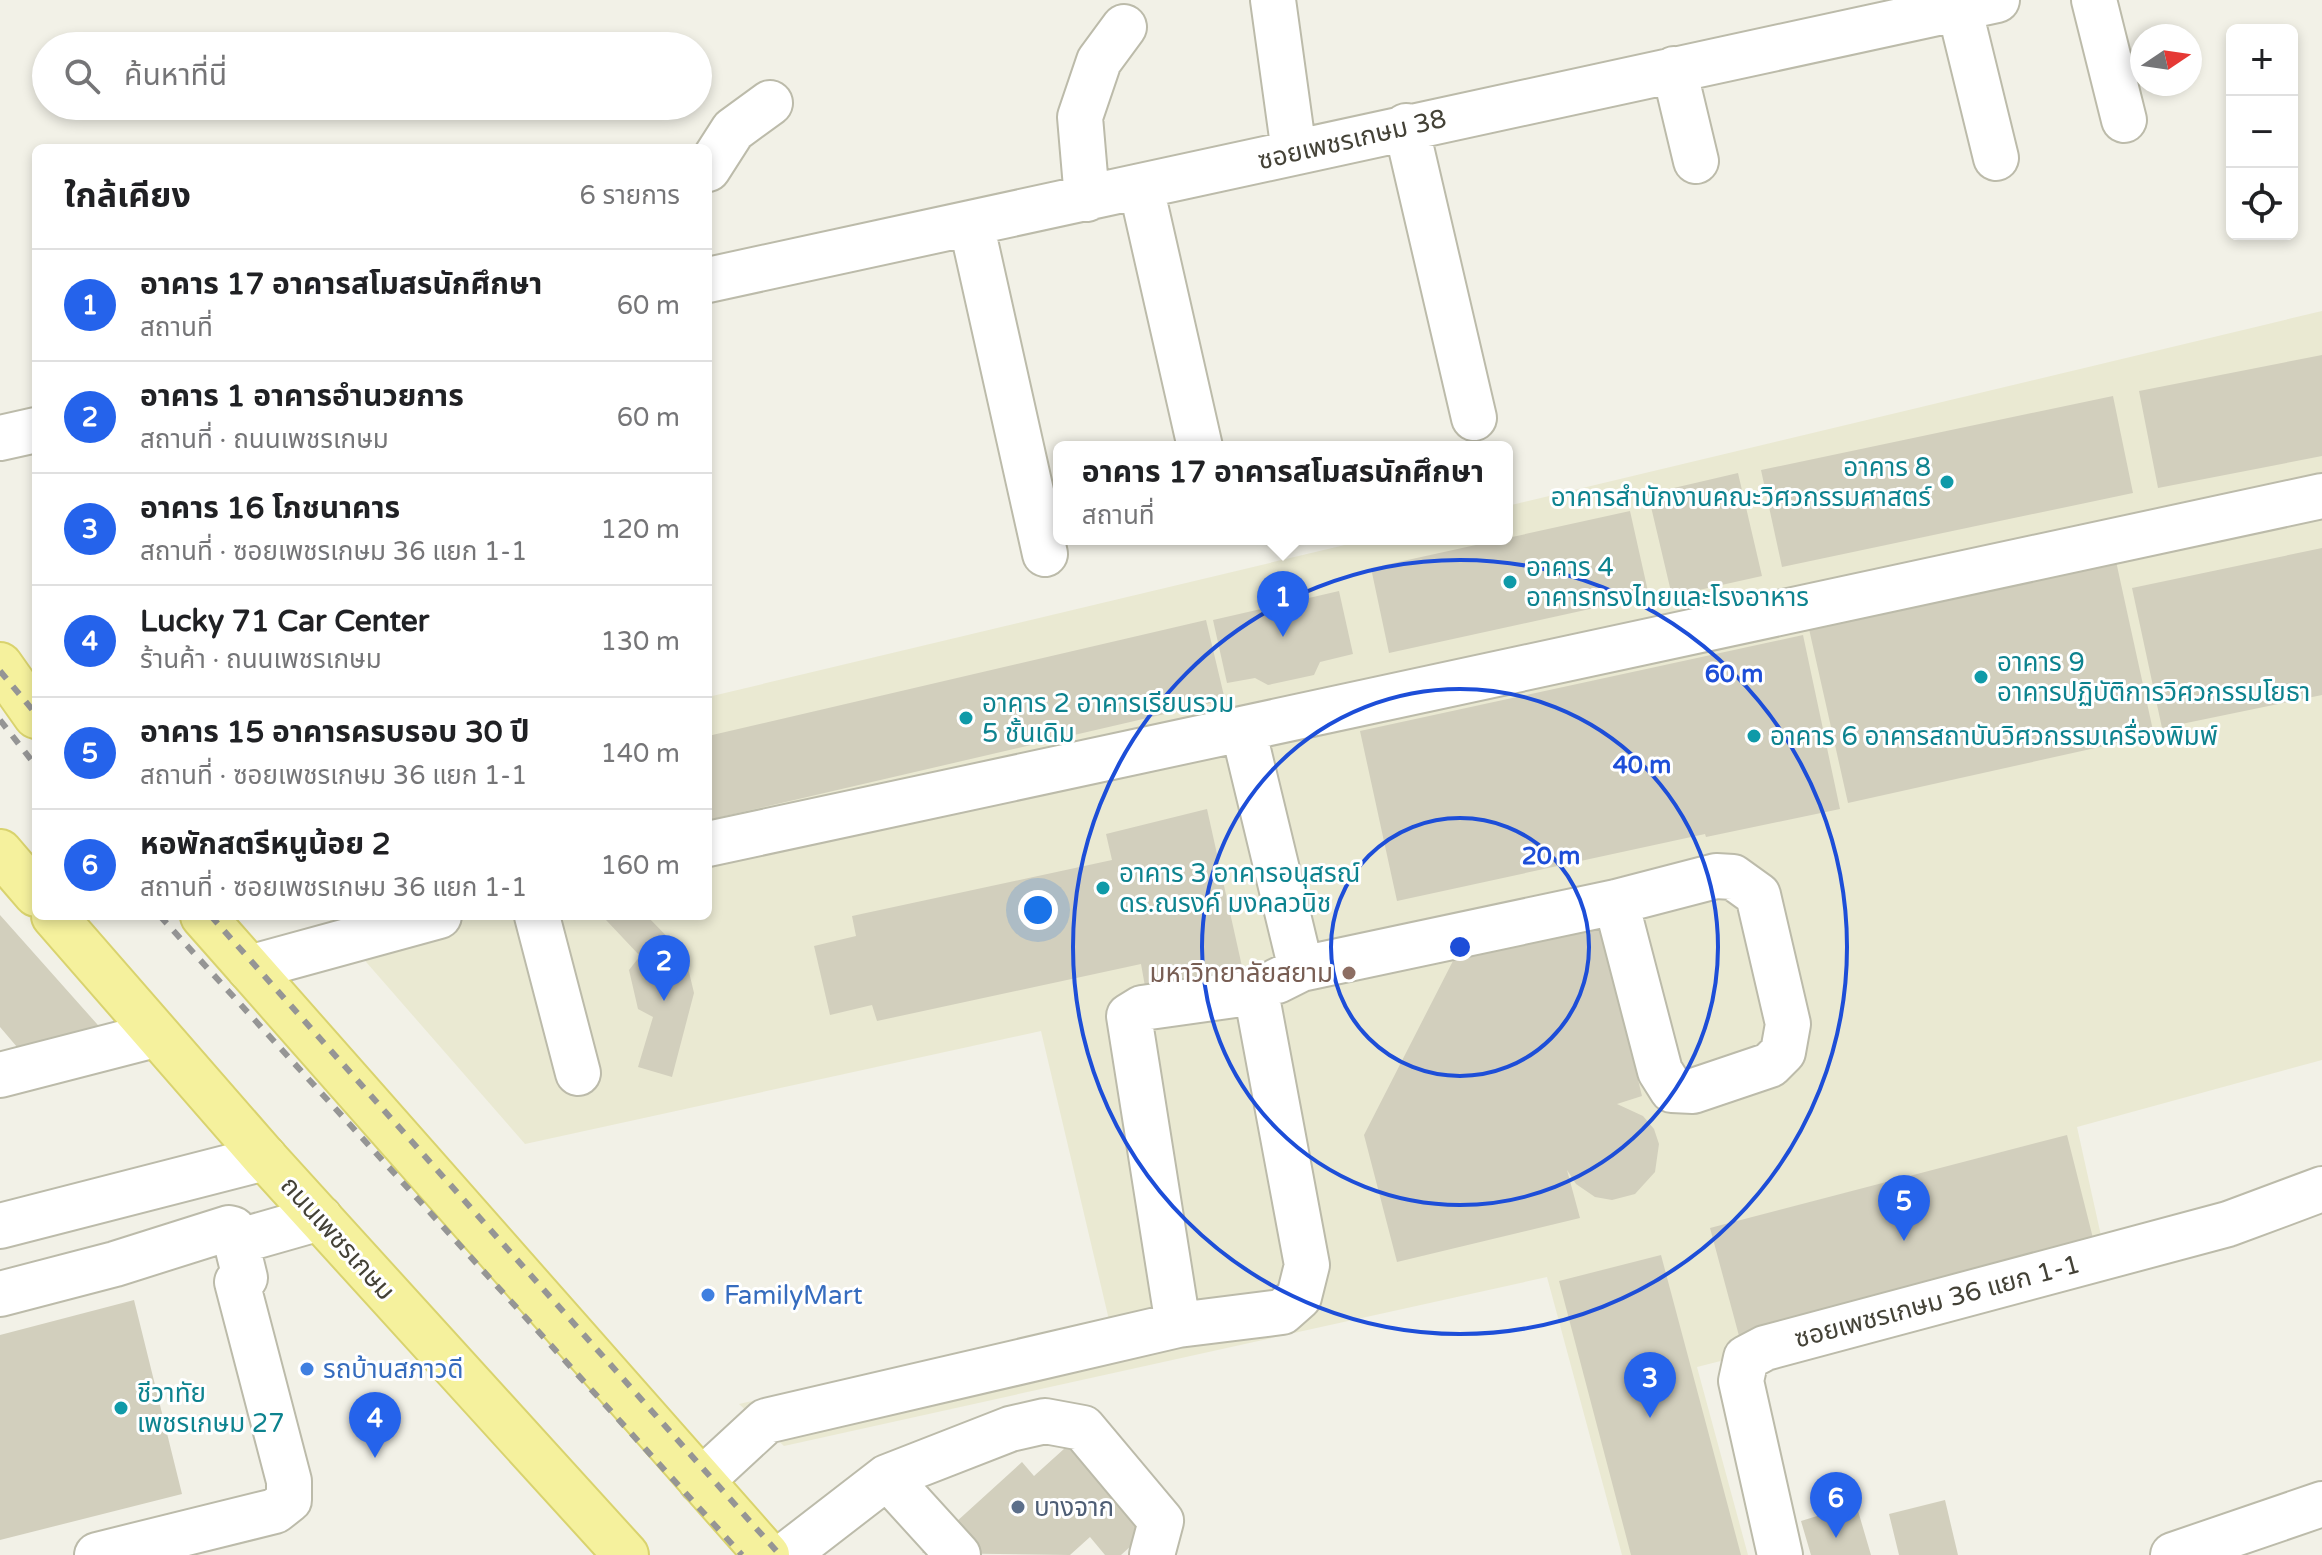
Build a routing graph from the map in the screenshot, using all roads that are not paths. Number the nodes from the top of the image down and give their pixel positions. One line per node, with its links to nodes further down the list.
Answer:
1 (1273, 0): 9 (street)
2 (2094, 0): 7 (street)
3 (1978, 4): 5 (street, ซอยเพชรเกษม 38); 10 (street)
4 (1124, 27): 14 (street)
5 (1674, 69): 8 (street, ซอยเพชรเกษม 38); 11 (street)
6 (770, 103): 12 (street)
7 (2124, 120)
8 (1406, 126): 9 (street, ซอยเพชรเกษม 38); 17 (street)
9 (1294, 152): 13 (street, ซอยเพชรเกษม 38)
10 (1996, 158)
11 (1696, 161)
12 (712, 163)
13 (1141, 187): 14 (street, ซอยเพชรเกษม 38); 20 (street)
14 (1087, 199): 15 (street, ซอยเพชรเกษม 38)
15 (971, 223): 16 (street, ซอยเพชรเกษม 38); 22 (street)
16 (712, 279)
17 (1474, 418)
18 (32, 431): 19 (street)
19 (0, 438)
20 (1199, 441)
21 (2322, 496): 25 (street)
22 (1045, 554)
23 (0, 665): 24 (main road)
24 (32, 710)
25 (1243, 729): 26 (street); 35 (street)
26 (712, 843)
27 (0, 852): 28 (main road)
28 (32, 889)
29 (1616, 902): 29 (street); 35 (street)
30 (57, 920): 37 (main road, ถนนเพชรเกษม)
31 (207, 920): 34 (main road)
32 (424, 920): 34 (street)
33 (538, 920): 38 (street)
34 (249, 968): 48 (main road)
35 (1301, 969): 36 (street)
36 (1256, 992): 46 (street); 46 (street)
37 (155, 1035): 39 (street); 40 (main road, ถนนเพชรเกษม)
38 (578, 1073)
39 (0, 1075)
40 (265, 1158): 42 (main road, ถนนเพชรเกษม); 43 (street)
41 (2322, 1189): 56 (street, ซอยเพชรเกษม 36 แยก 1-1)
42 (320, 1218): 44 (street); 51 (main road, ถนนเพชรเกษม)
43 (0, 1226)
44 (224, 1253): 45 (street); 50 (street)
45 (0, 1294)
46 (1178, 1325): 48 (street)
47 (887, 1477): 53 (street); 54 (street); 55 (street)
48 (701, 1481): 52 (main road)
49 (2322, 1504): 57 (street)
50 (97, 1555)
51 (626, 1555)
52 (767, 1555)
53 (786, 1555)
54 (958, 1555)
55 (1152, 1555)
56 (1780, 1555)
57 (2173, 1555)

